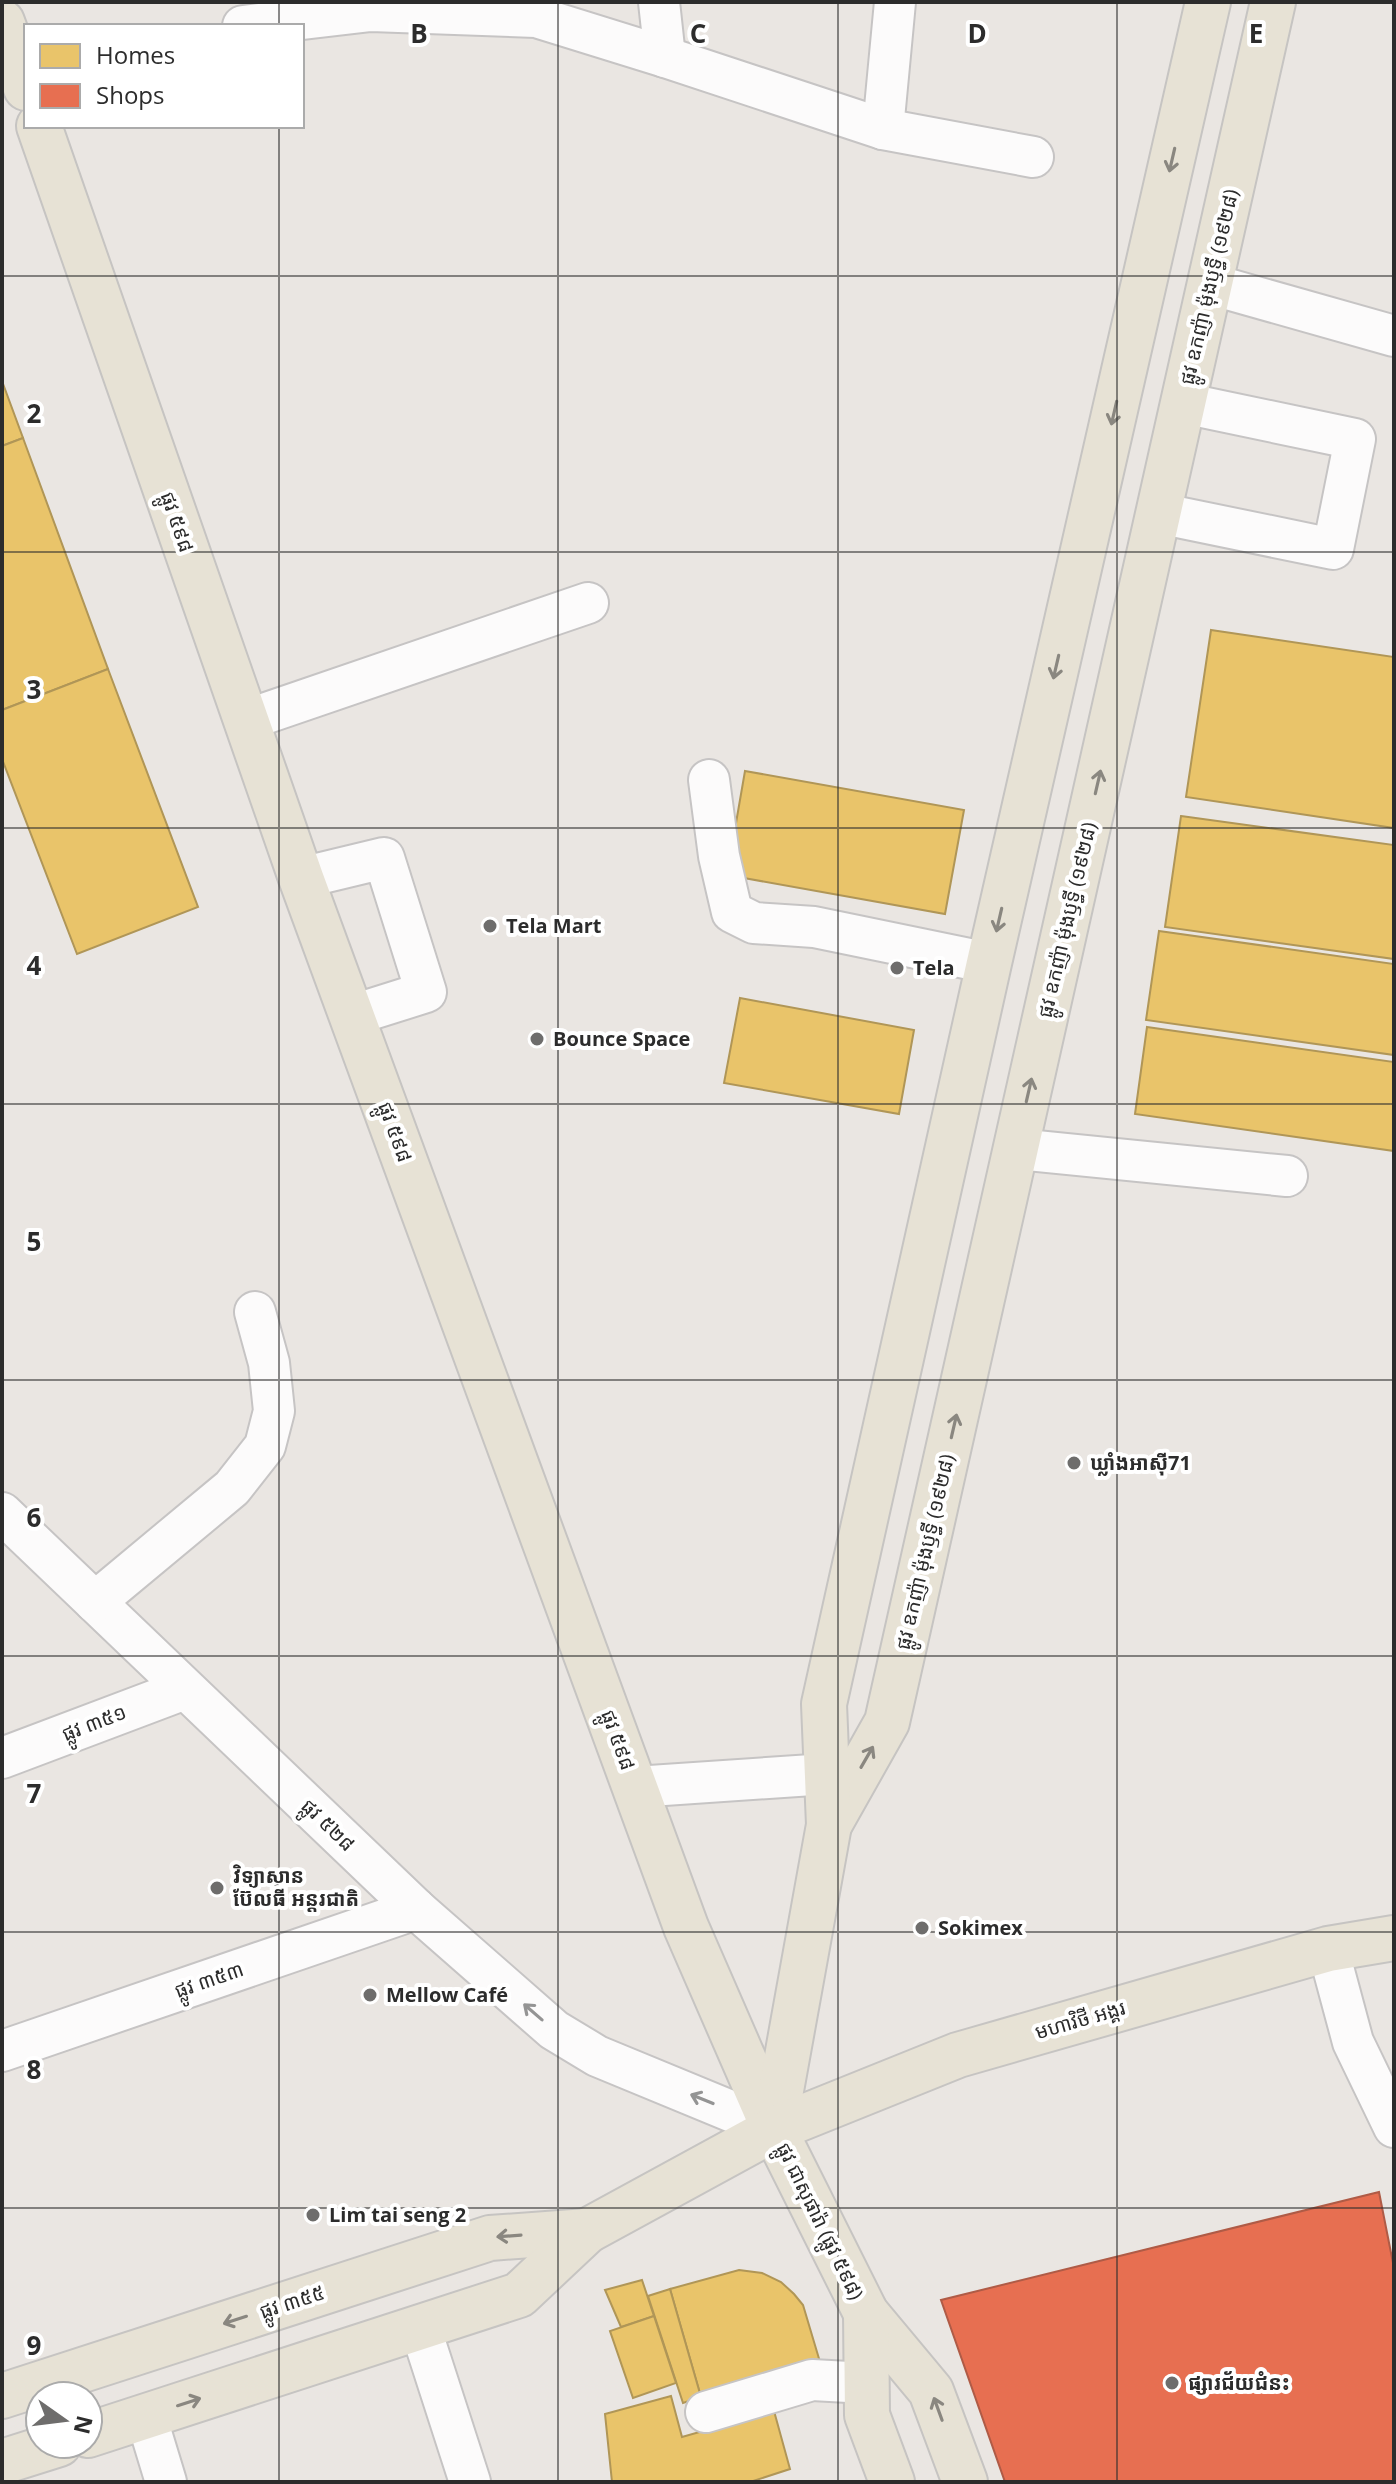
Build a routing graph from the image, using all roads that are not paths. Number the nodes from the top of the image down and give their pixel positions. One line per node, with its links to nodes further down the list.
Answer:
1 (659, 2): 8 (street)
2 (895, 2): 13 (street)
3 (1208, 2): 10 (main road, ផ្លូវ ឧកញ៉ា ម៉ុងឫទ្ធី (១៩២៨))
4 (1273, 2): 11 (main road, ផ្លូវ ឧកញ៉ា ម៉ុងឫទ្ធី (១៩២៨))
5 (387, 7): 7 (street); 8 (street)
6 (2, 22): 9 (main road)
7 (260, 24)
8 (665, 57): 13 (street)
9 (24, 82)
10 (1183, 112): 11 (main road); 23 (main road, ផ្លូវ ឧកញ៉ា ម៉ុងឫទ្ធី (១៩២៨), one-way to 23)
11 (1246, 125): 15 (main road, ផ្លូវ ឧកញ៉ា ម៉ុងឫទ្ធី (១៩២៨))
12 (40, 128): 20 (main road, ផ្លូវ ៥៩៨)
13 (883, 129): 14 (street)
14 (1033, 157)
15 (1210, 284): 16 (street); 17 (main road, ផ្លូវ ឧកញ៉ា ម៉ុងឫទ្ធី (១៩២៨))
16 (1394, 336)
17 (1183, 403): 18 (main road, ផ្លូវ ឧកញ៉ា ម៉ុងឫទ្ធី (១៩២៨)); 18 (street)
18 (1158, 513): 25 (main road, ផ្លូវ ឧកញ៉ា ម៉ុងឫទ្ធី (១៩២៨), one-way to 18)
19 (588, 603): 20 (street)
20 (246, 720): 22 (main road, ផ្លូវ ៥៩៨)
21 (709, 780): 23 (street)
22 (301, 878): 24 (main road, ផ្លូវ ៥៩៨); 24 (street)
23 (989, 963): 32 (main road, ផ្លូវ ឧកញ៉ា ម៉ុងឫទ្ធី (១៩២៨))
24 (353, 1015): 33 (main road, ផ្លូវ ៥៩៨)
25 (1016, 1149): 26 (street); 34 (main road, ផ្លូវ ឧកញ៉ា ម៉ុងឫទ្ធី (១៩២៨), one-way to 25)
26 (1287, 1176)
27 (255, 1312): 29 (street)
28 (2, 1513): 29 (street, ផ្លូវ ៥២៨)
29 (95, 1602): 30 (street, ផ្លូវ ៥២៨)
30 (185, 1689): 31 (street, ផ្លូវ ៣៥១); 35 (street, ផ្លូវ ៥២៨)
31 (2, 1758)
32 (827, 1774): 33 (street); 34 (main road, ផ្លូវ ឧកញ៉ា ម៉ុងឫទ្ធី (១៩២៨))
33 (635, 1787): 40 (main road, ផ្លូវ ៥៩៨)
34 (829, 1825): 40 (main road, ផ្លូវ ឧកញ៉ា ម៉ុងឫទ្ធី (១៩២៨))
35 (416, 1909): 38 (street, ផ្លូវ ៣៥៣); 40 (street, ផ្លូវ ៥២៨, one-way to 35)
36 (1394, 1938): 37 (main road, មហាវិថី អង្គរ)
37 (1328, 1949): 39 (street); 40 (main road, មហាវិថី អង្គរ)
38 (2, 2051)
39 (1394, 2127)
40 (774, 2129): 41 (main road, ផ្លូវ ៣៥៥); 42 (main road, ផ្លូវ ជាសុផារ៉ា (ផ្លូវ ៥៩៨))
41 (587, 2231): 43 (main road, ផ្លូវ ៣៥៥); 45 (main road, ផ្លូវ ៣៥៥, one-way to 45)
42 (866, 2313): 44 (main road, ផ្លូវ ជាសុផារ៉ា (ផ្លូវ ៥៩៨)); 54 (main road, ផ្លូវ ជាសុផារ៉ា (ផ្លូវ ៥៩៨), one-way to 42)
43 (420, 2327): 47 (main road, ផ្លូវ ៣៥៥, one-way to 43); 52 (street)
44 (867, 2383): 46 (street); 53 (main road, ផ្លូវ ជាសុផារ៉ា (ផ្លូវ ៥៩៨))
45 (2, 2396)
46 (706, 2412)
47 (146, 2416): 48 (main road, ផ្លូវ ៣៥៥); 51 (street)
48 (104, 2430)
49 (24, 2455): 50 (main road)
50 (2, 2462)
51 (166, 2482)
52 (470, 2482)
53 (892, 2482)
54 (965, 2482)

